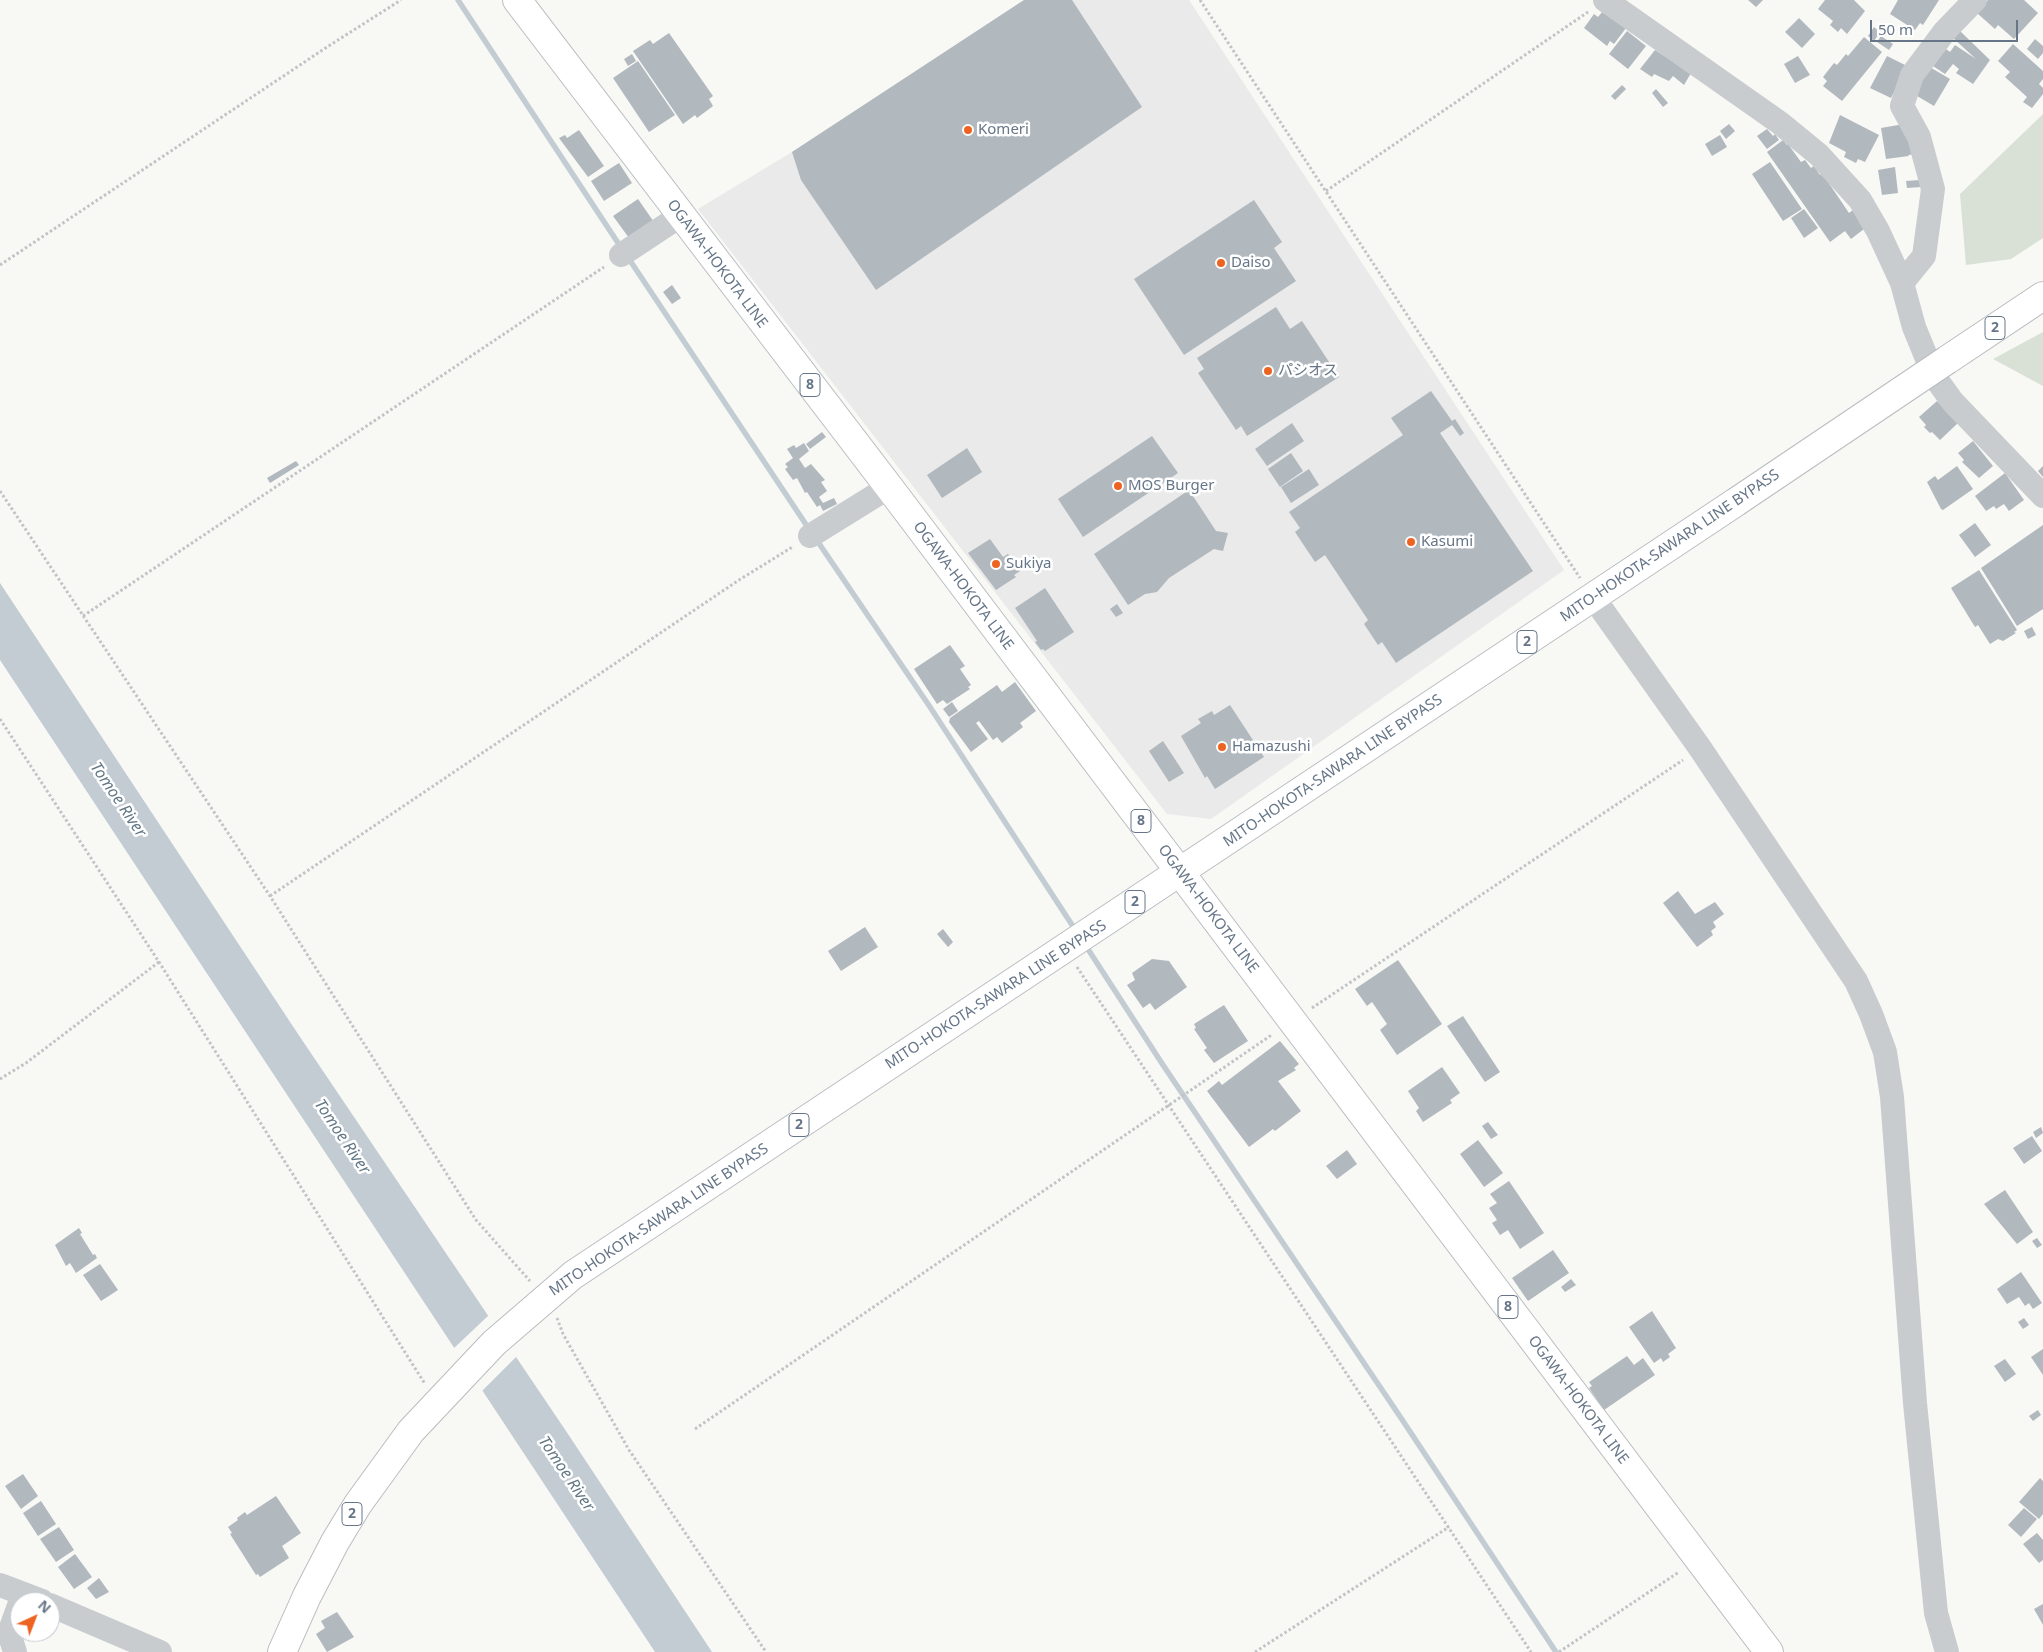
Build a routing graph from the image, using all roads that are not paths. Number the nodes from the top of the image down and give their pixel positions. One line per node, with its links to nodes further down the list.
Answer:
1 (517, 0): 4 (main road, OGAWA-HOKOTA LINE / 8)
2 (1605, 0): 6 (street)
3 (1975, 0): 6 (street)
4 (680, 216): 5 (street); 8 (main road, OGAWA-HOKOTA LINE / 8)
5 (626, 252)
6 (1902, 283): 9 (street)
7 (2043, 296): 11 (main road, MITO-HOKOTA-SAWARA LINE BYPASS / 2, bridge)
8 (889, 488): 10 (street); 12 (main road, OGAWA-HOKOTA LINE / 8)
9 (2043, 496)
10 (815, 533)
11 (1593, 598): 12 (main road, MITO-HOKOTA-SAWARA LINE BYPASS / 2); 19 (street)
12 (1180, 872): 17 (main road, MITO-HOKOTA-SAWARA LINE BYPASS / 2); 18 (main road, OGAWA-HOKOTA LINE / 8)
13 (0, 1585): 14 (street)
14 (13, 1592)
15 (60, 1609): 16 (street)
16 (160, 1652)
17 (282, 1652)
18 (1769, 1652)
19 (1947, 1652)

